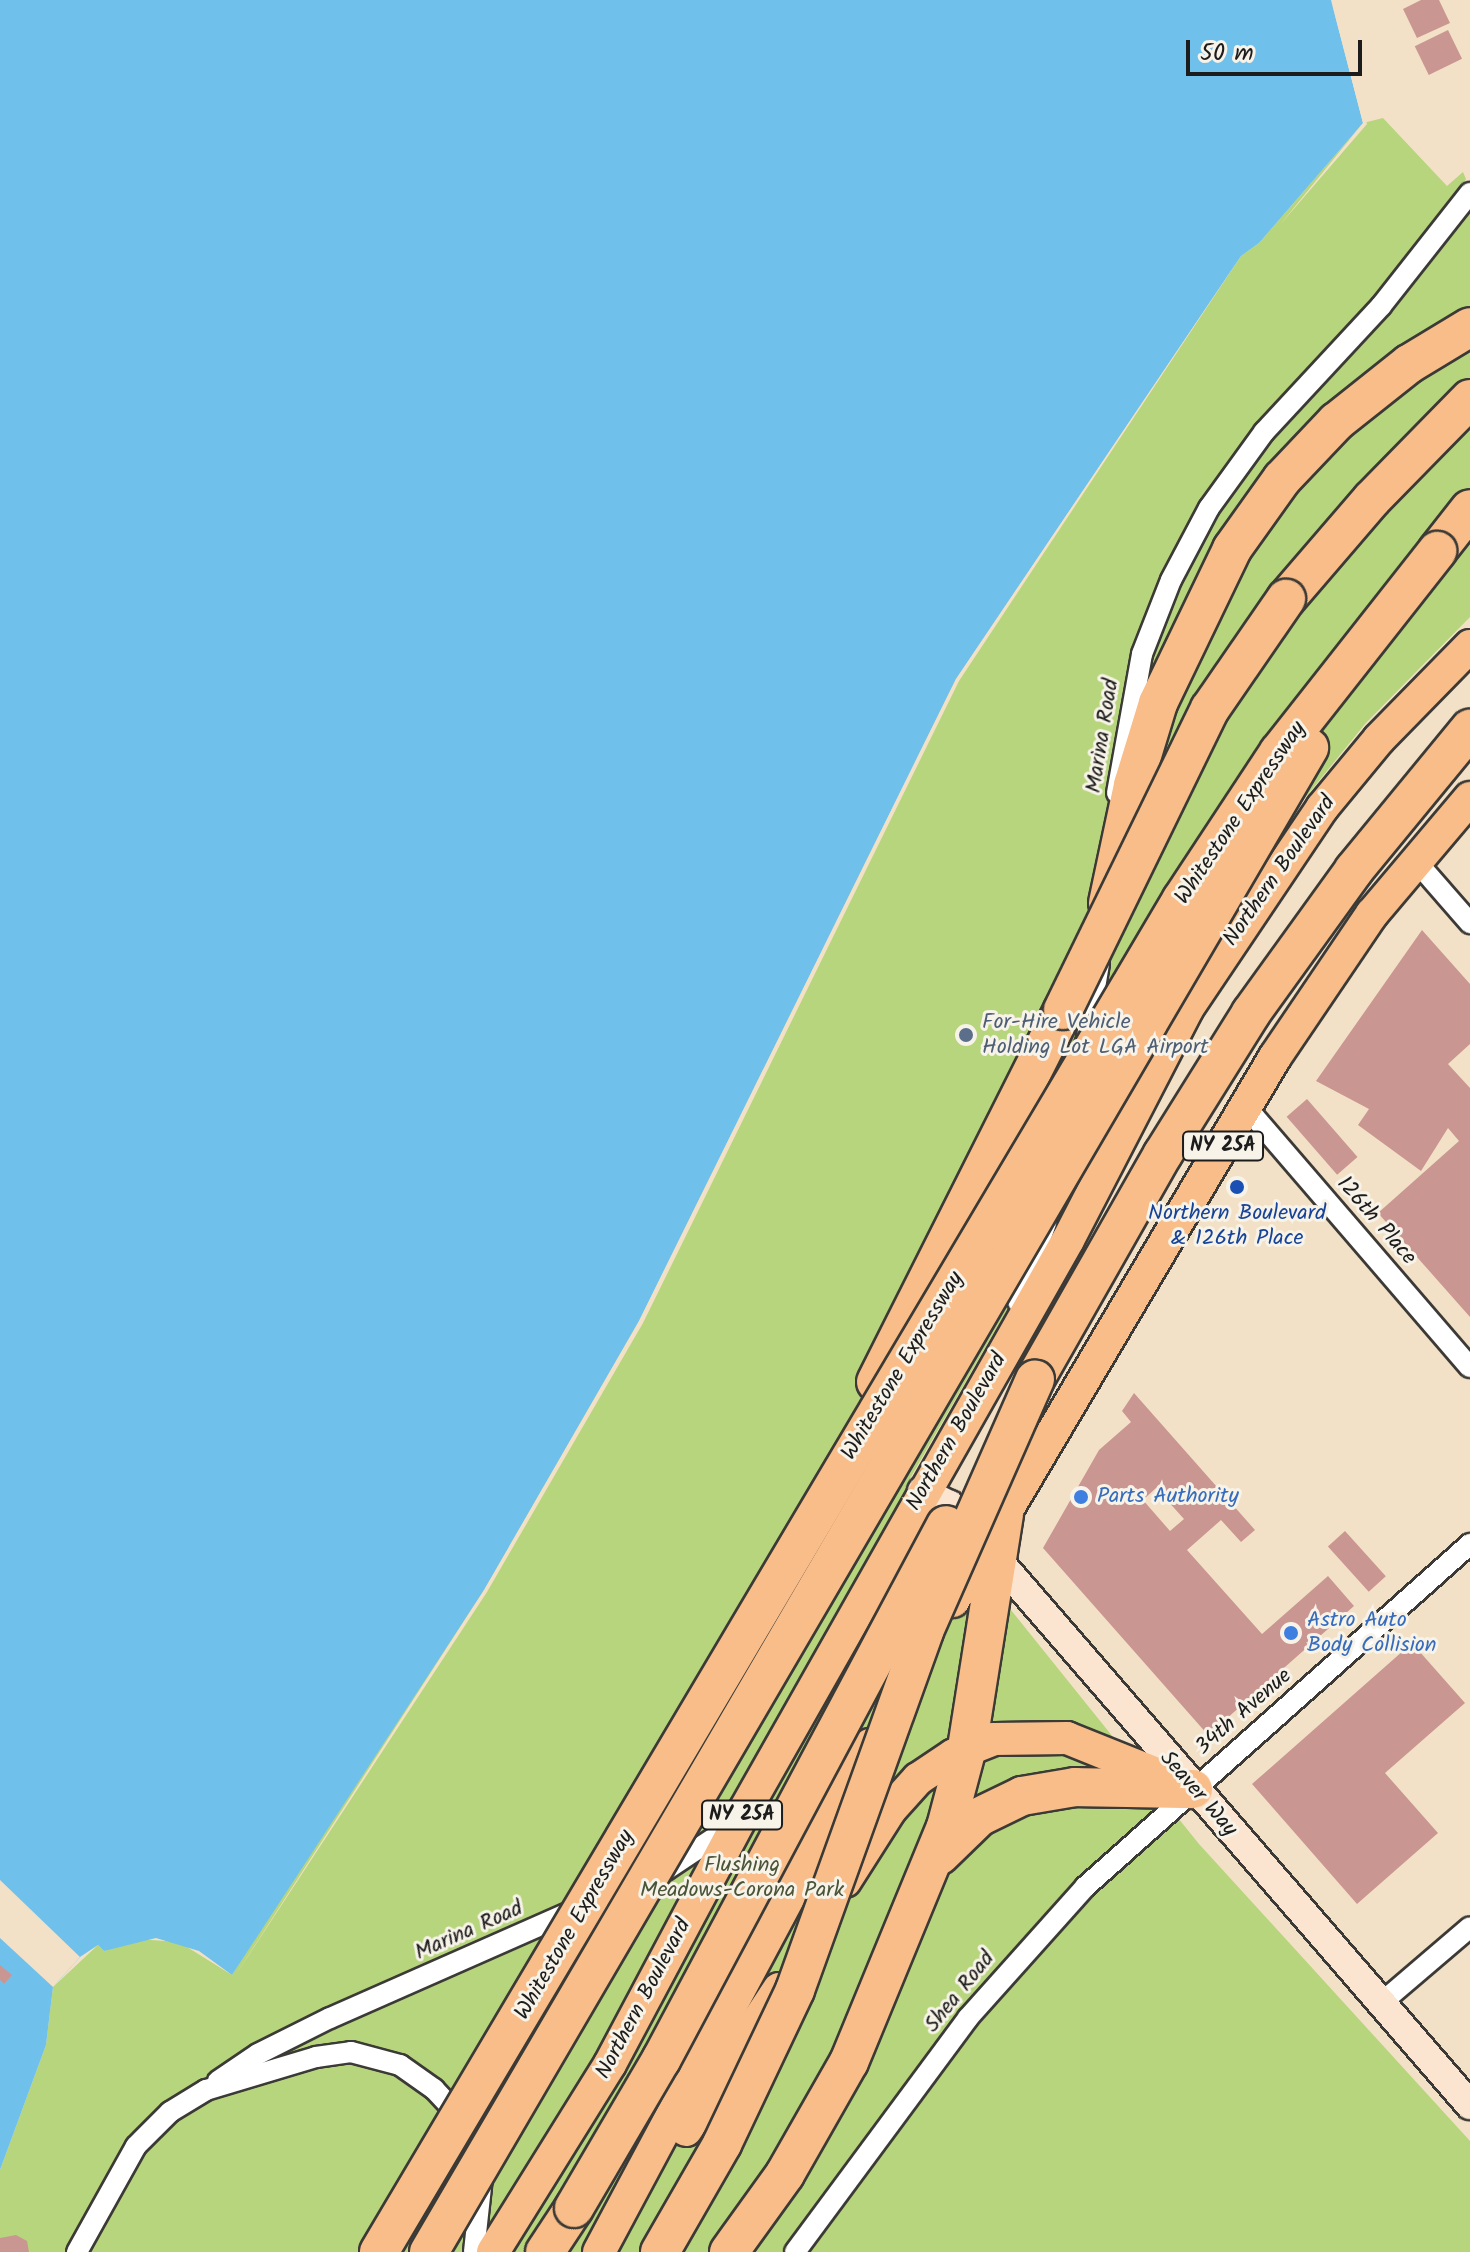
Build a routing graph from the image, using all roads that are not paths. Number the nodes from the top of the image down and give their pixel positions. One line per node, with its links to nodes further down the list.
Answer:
1 (1470, 193): 12 (street, Marina Road)
2 (1470, 327): 12 (highway)
3 (1470, 399): 7 (highway)
4 (1470, 440): 7 (highway)
5 (1470, 509): 6 (highway, Whitestone Expressway)
6 (1437, 551): 21 (highway, Whitestone Expressway, bridge); 32 (highway, bridge)
7 (1286, 599): 21 (highway, bridge)
8 (1470, 646): 16 (main road, Northern Boulevard / NY 25A)
9 (1470, 731): 17 (highway)
10 (1470, 798): 11 (main road, NY 25A)
11 (1415, 860): 13 (street); 14 (main road, NY 25A)
12 (1108, 903): 16 (street, Marina Road)
13 (1470, 923)
14 (1246, 1107): 15 (street, 126th Place); 19 (main road, NY 25A)
15 (1470, 1367)
16 (988, 1379): 18 (main road, Northern Boulevard / NY 25A)
17 (1035, 1379): 35 (highway, bridge); 37 (highway, bridge)
18 (922, 1491): 19 (main road, Seaver Way); 24 (main road, Northern Boulevard / NY 25A)
19 (995, 1538): 22 (highway); 23 (main road, Seaver Way); 36 (main road, NY 25A)
20 (1470, 1544): 23 (street, 34th Avenue)
21 (762, 1603): 31 (highway, Whitestone Expressway, bridge)
22 (967, 1748): 23 (main road); 25 (highway); 36 (main road)
23 (1193, 1789): 25 (highway); 27 (main road, Seaver Way); 39 (street, Shea Road)
24 (745, 1810): 28 (street, Marina Road); 34 (main road, Northern Boulevard / NY 25A)
25 (931, 1867): 38 (highway)
26 (1470, 1927): 27 (street)
27 (1380, 2004): 29 (main road, Seaver Way)
28 (206, 2090): 30 (street, Marina Road); 33 (street, Marina Road)
29 (1470, 2105)
30 (77, 2252)
31 (379, 2252)
32 (429, 2252)
33 (474, 2252)
34 (493, 2252)
35 (545, 2252)
36 (601, 2252)
37 (660, 2252)
38 (729, 2252)
39 (795, 2252)

